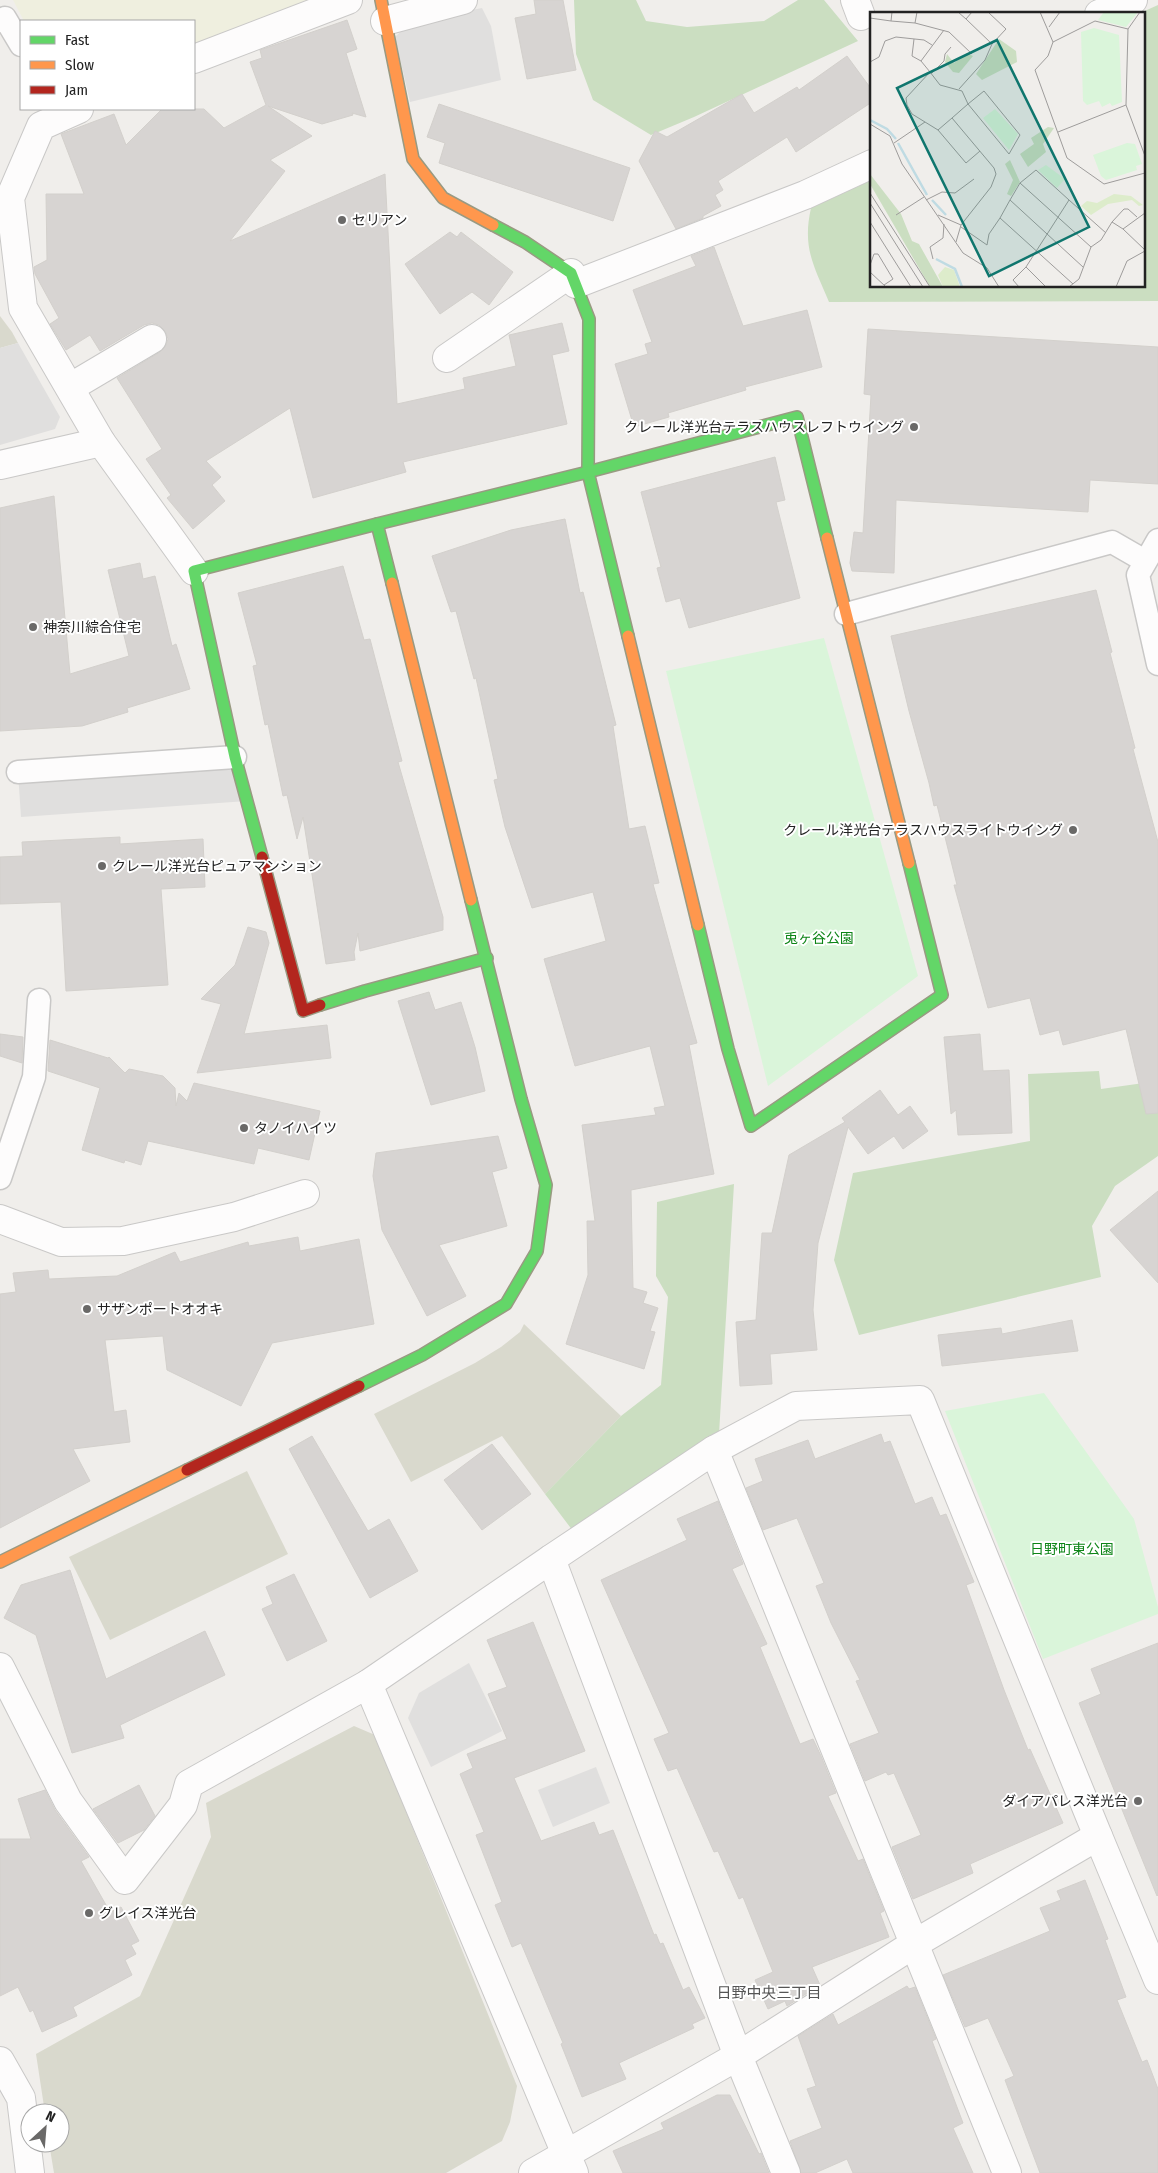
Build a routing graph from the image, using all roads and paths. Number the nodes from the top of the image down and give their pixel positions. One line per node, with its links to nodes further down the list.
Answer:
1 (348, 0): 10 (street)
2 (463, 0): 5 (street)
3 (1088, 0): 6 (street)
4 (1133, 0): 7 (street)
5 (383, 10): 13 (street)
6 (1092, 12)
7 (1104, 12)
8 (5, 18): 9 (lane)
9 (20, 43)
10 (195, 59)
11 (67, 111): 16 (street)
12 (870, 165): 13 (street)
13 (574, 279): 15 (street); 19 (street)
14 (152, 339): 16 (street)
15 (447, 358)
16 (70, 387): 17 (street)
17 (101, 442): 18 (street); 23 (street)
18 (0, 465)
19 (588, 472): 20 (street); 24 (street); 24 (street)
20 (377, 524): 23 (street); 28 (street)
21 (1158, 540): 22 (lane)
22 (1146, 561): 24 (lane); 25 (lane)
23 (194, 571): 26 (street)
24 (846, 614)
25 (1158, 664)
26 (235, 757): 27 (lane); 28 (street)
27 (18, 772)
28 (487, 958): 35 (street)
29 (39, 1000): 30 (lane)
30 (0, 1178)
31 (305, 1194): 32 (street)
32 (0, 1219)
33 (714, 1450): 34 (street); 38 (street); 39 (street)
34 (551, 1559): 37 (street); 41 (street)
35 (0, 1562)
36 (0, 1667): 37 (street)
37 (368, 1684): 43 (street)
38 (1098, 1836): 39 (street); 40 (street)
39 (914, 1944): 41 (street); 47 (street)
40 (1158, 1980)
41 (738, 2056): 43 (street); 46 (street)
42 (0, 2061): 44 (street)
43 (570, 2163): 45 (street)
44 (30, 2173)
45 (533, 2173)
46 (786, 2173)
47 (1006, 2173)

